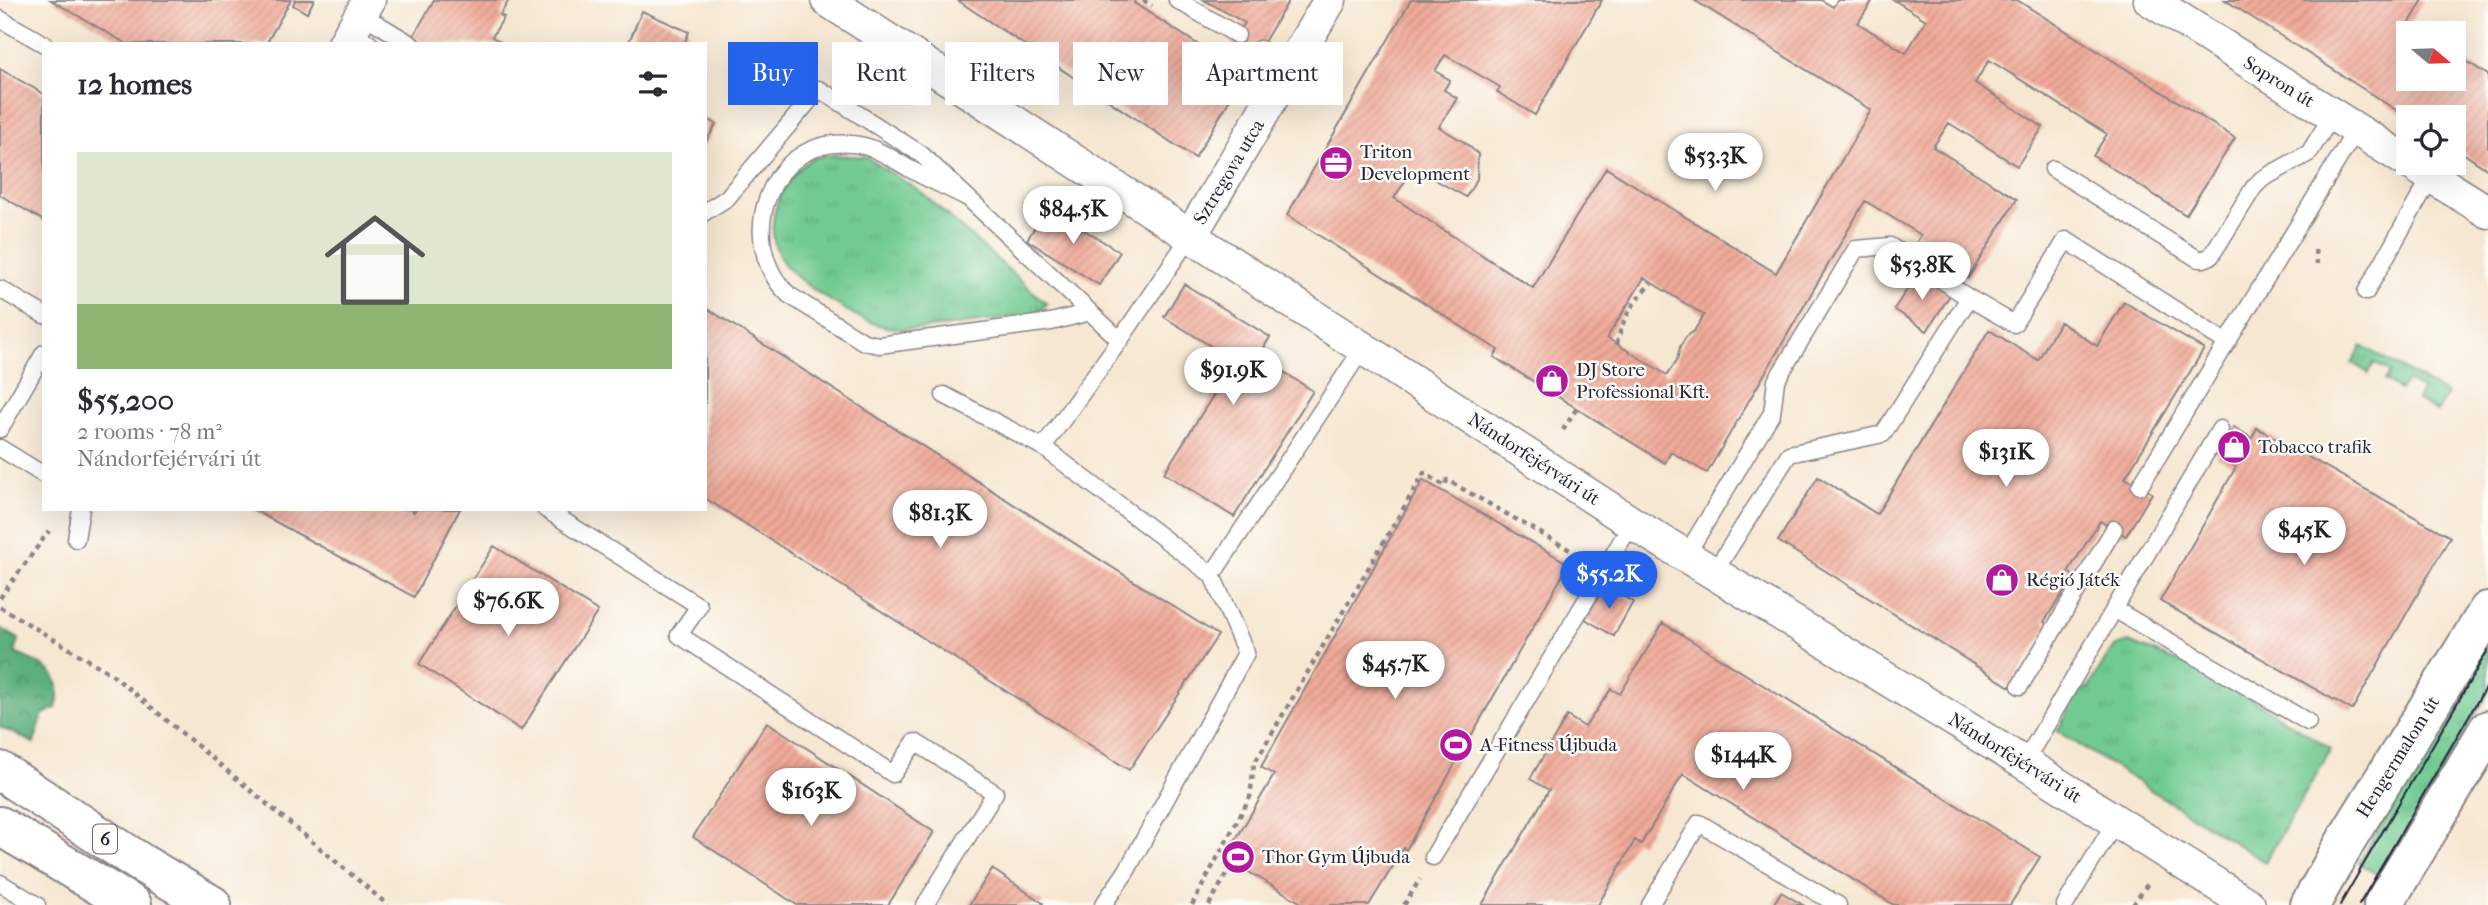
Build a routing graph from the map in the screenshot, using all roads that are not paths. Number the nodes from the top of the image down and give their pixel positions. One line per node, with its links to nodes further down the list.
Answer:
1 (827, 0): 18 (street, Nándorfejérvári út)
2 (1177, 0): 7 (lane)
3 (1330, 0): 9 (street, Sztregova utca)
4 (2150, 0): 12 (street, Sopron út)
5 (0, 19): 10 (lane)
6 (359, 27): 8 (lane)
7 (1237, 36)
8 (405, 42)
9 (1305, 42)
10 (42, 43)
11 (1268, 105): 18 (street, Sztregova utca)
12 (2344, 123): 13 (lane); 14 (street, Sopron út); 25 (lane)
13 (2053, 169)
14 (2431, 177): 17 (street, Sopron út); 20 (lane)
15 (968, 198): 16 (lane); 22 (lane); 22 (lane)
16 (707, 211)
17 (2488, 212)
18 (1191, 235): 24 (lane); 26 (street, Nándorfejérvári út)
19 (0, 289): 23 (lane)
20 (2366, 292)
21 (1969, 298): 25 (lane); 40 (lane); 41 (lane)
22 (1090, 312): 24 (lane)
23 (42, 314)
24 (1120, 340): 31 (lane)
25 (2227, 343): 34 (lane)
26 (1363, 348): 37 (street, Nándorfejérvári út); 42 (lane)
27 (42, 356): 29 (lane)
28 (944, 395): 31 (lane)
29 (0, 429)
30 (2220, 429): 43 (lane)
31 (1043, 447): 42 (lane)
32 (0, 448): 33 (lane)
33 (42, 474)
34 (2140, 486)
35 (81, 511): 39 (lane)
36 (548, 511): 57 (lane)
37 (1632, 523): 40 (street, Nándorfejérvári út); 52 (lane)
38 (2113, 528): 45 (lane)
39 (76, 539)
40 (1685, 557): 41 (street, Nándorfejérvári út)
41 (1713, 574): 48 (street, Nándorfejérvári út)
42 (1212, 575): 58 (lane)
43 (2114, 609): 46 (lane); 48 (lane)
44 (2488, 611): 63 (main road, Hengermalom út)
45 (2020, 686)
46 (2308, 722)
47 (2488, 730): 64 (main road)
48 (2024, 763): 50 (street, Nándorfejérvári út)
49 (0, 771): 56 (main road, 6)
50 (2116, 821): 61 (lane); 62 (street, Nándorfejérvári út)
51 (0, 826): 55 (main road, 6)
52 (1433, 857)
53 (0, 883): 54 (lane)
54 (37, 905)
55 (132, 905)
56 (212, 905)
57 (925, 905)
58 (1104, 905)
59 (1650, 905): 60 (lane)
60 (1838, 905)
61 (2065, 905)
62 (2249, 905)
63 (2310, 905)
64 (2383, 905)

